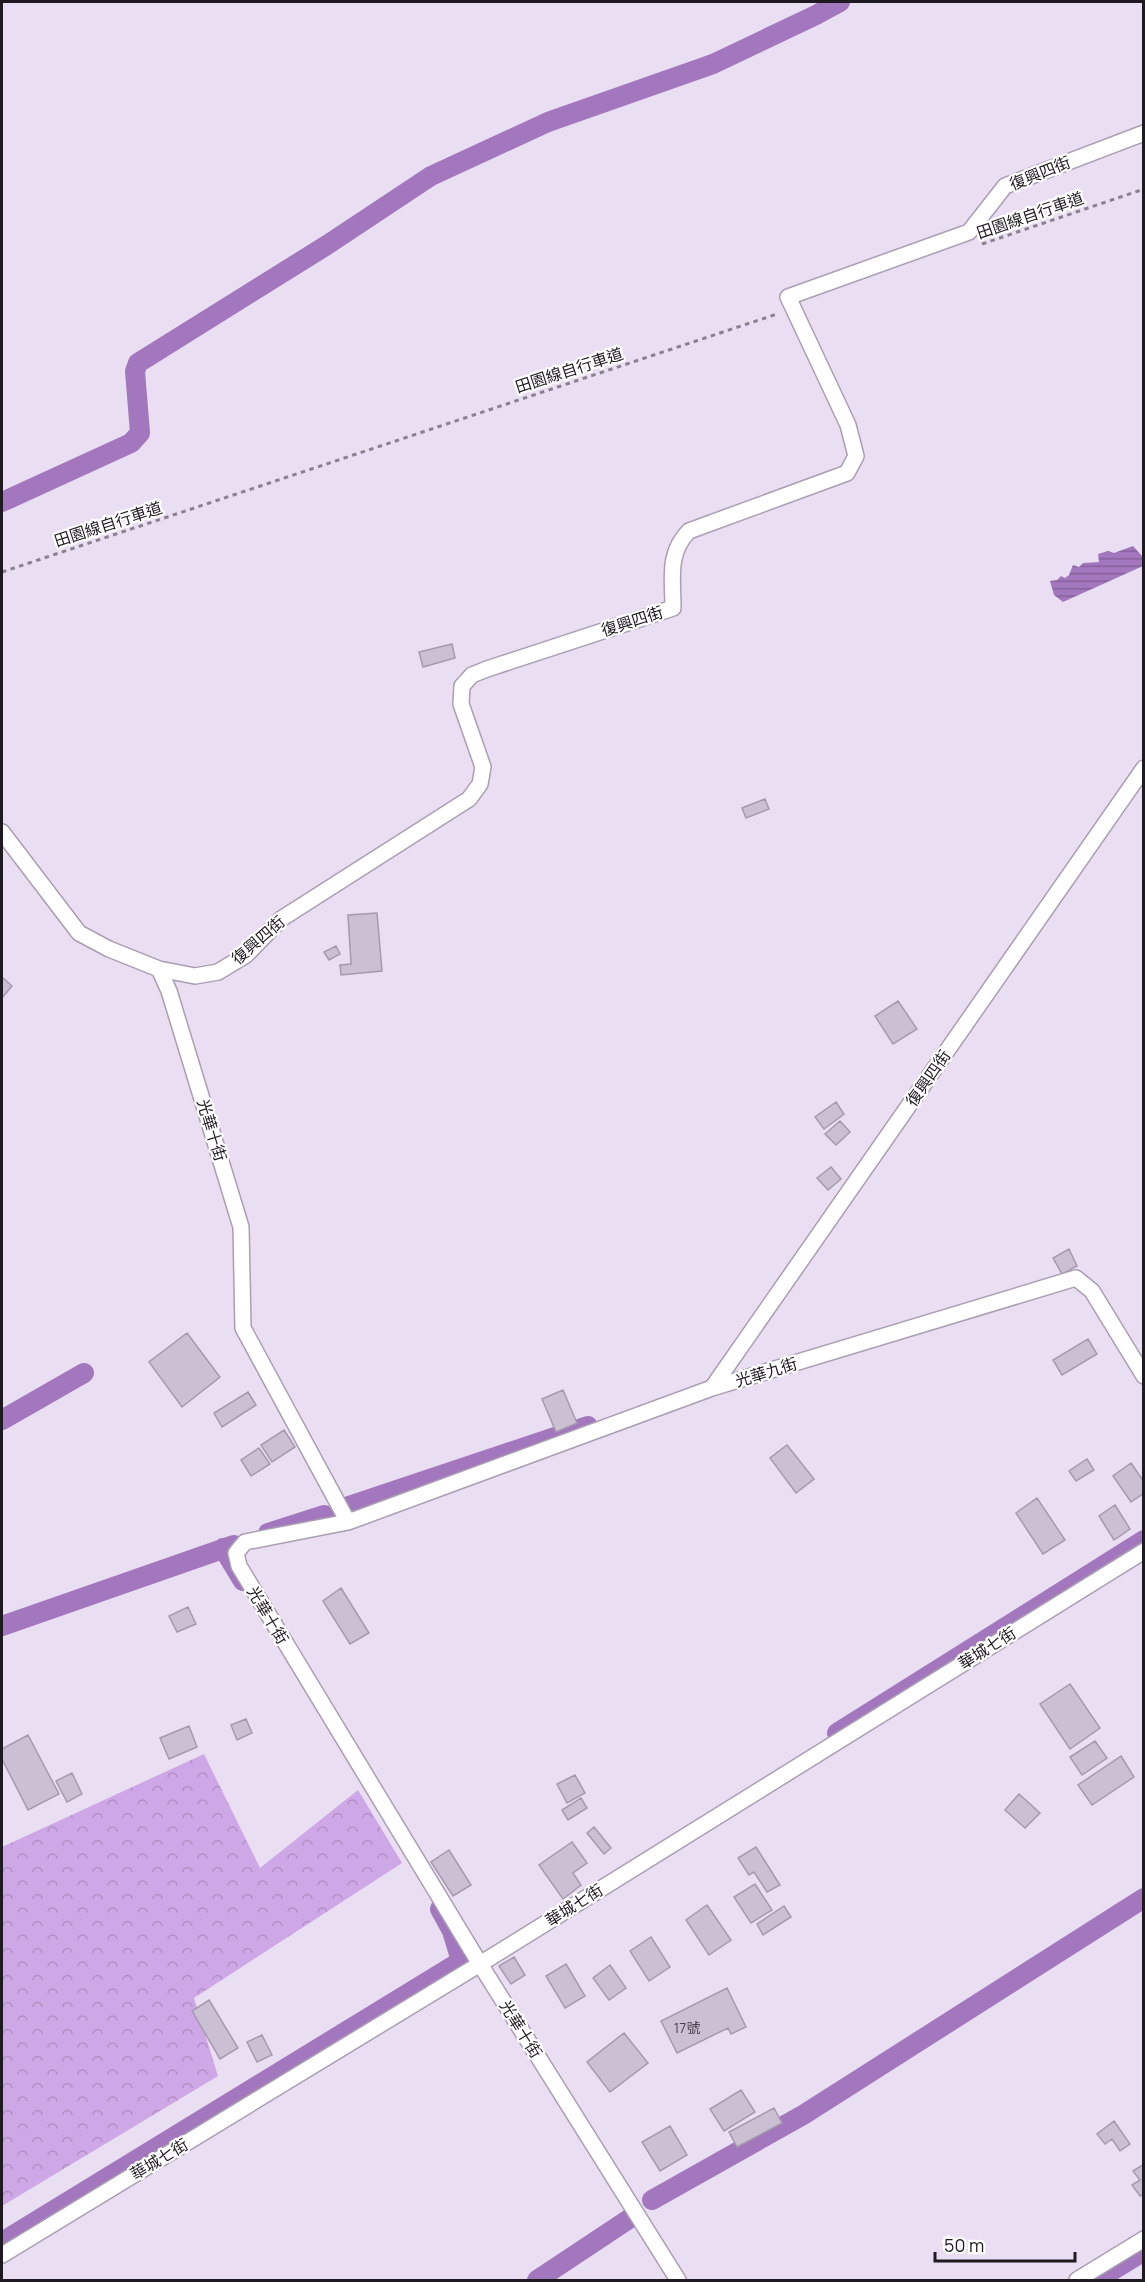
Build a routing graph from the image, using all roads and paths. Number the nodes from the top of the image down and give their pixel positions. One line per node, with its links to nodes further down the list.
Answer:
1 (1143, 133): 4 (street, 復興四街)
2 (1143, 189): 3 (path, 田園線自行車道)
3 (974, 247)
4 (793, 309): 5 (path, 田園線自行車道); 8 (street, 復興四街)
5 (2, 572)
6 (1143, 768): 10 (street, 復興四街)
7 (2, 832): 8 (street, 復興四街)
8 (159, 969): 11 (street, 光華十街)
9 (1143, 1376): 10 (street, 光華九街)
10 (712, 1388): 11 (street, 光華九街)
11 (348, 1522): 13 (street, 光華十街)
12 (1143, 1551): 13 (street, 華城七街)
13 (480, 1964): 15 (street, 華城七街); 16 (street, 光華十街)
14 (1143, 2239): 17 (street)
15 (2, 2255)
16 (678, 2280)
17 (1077, 2280)

